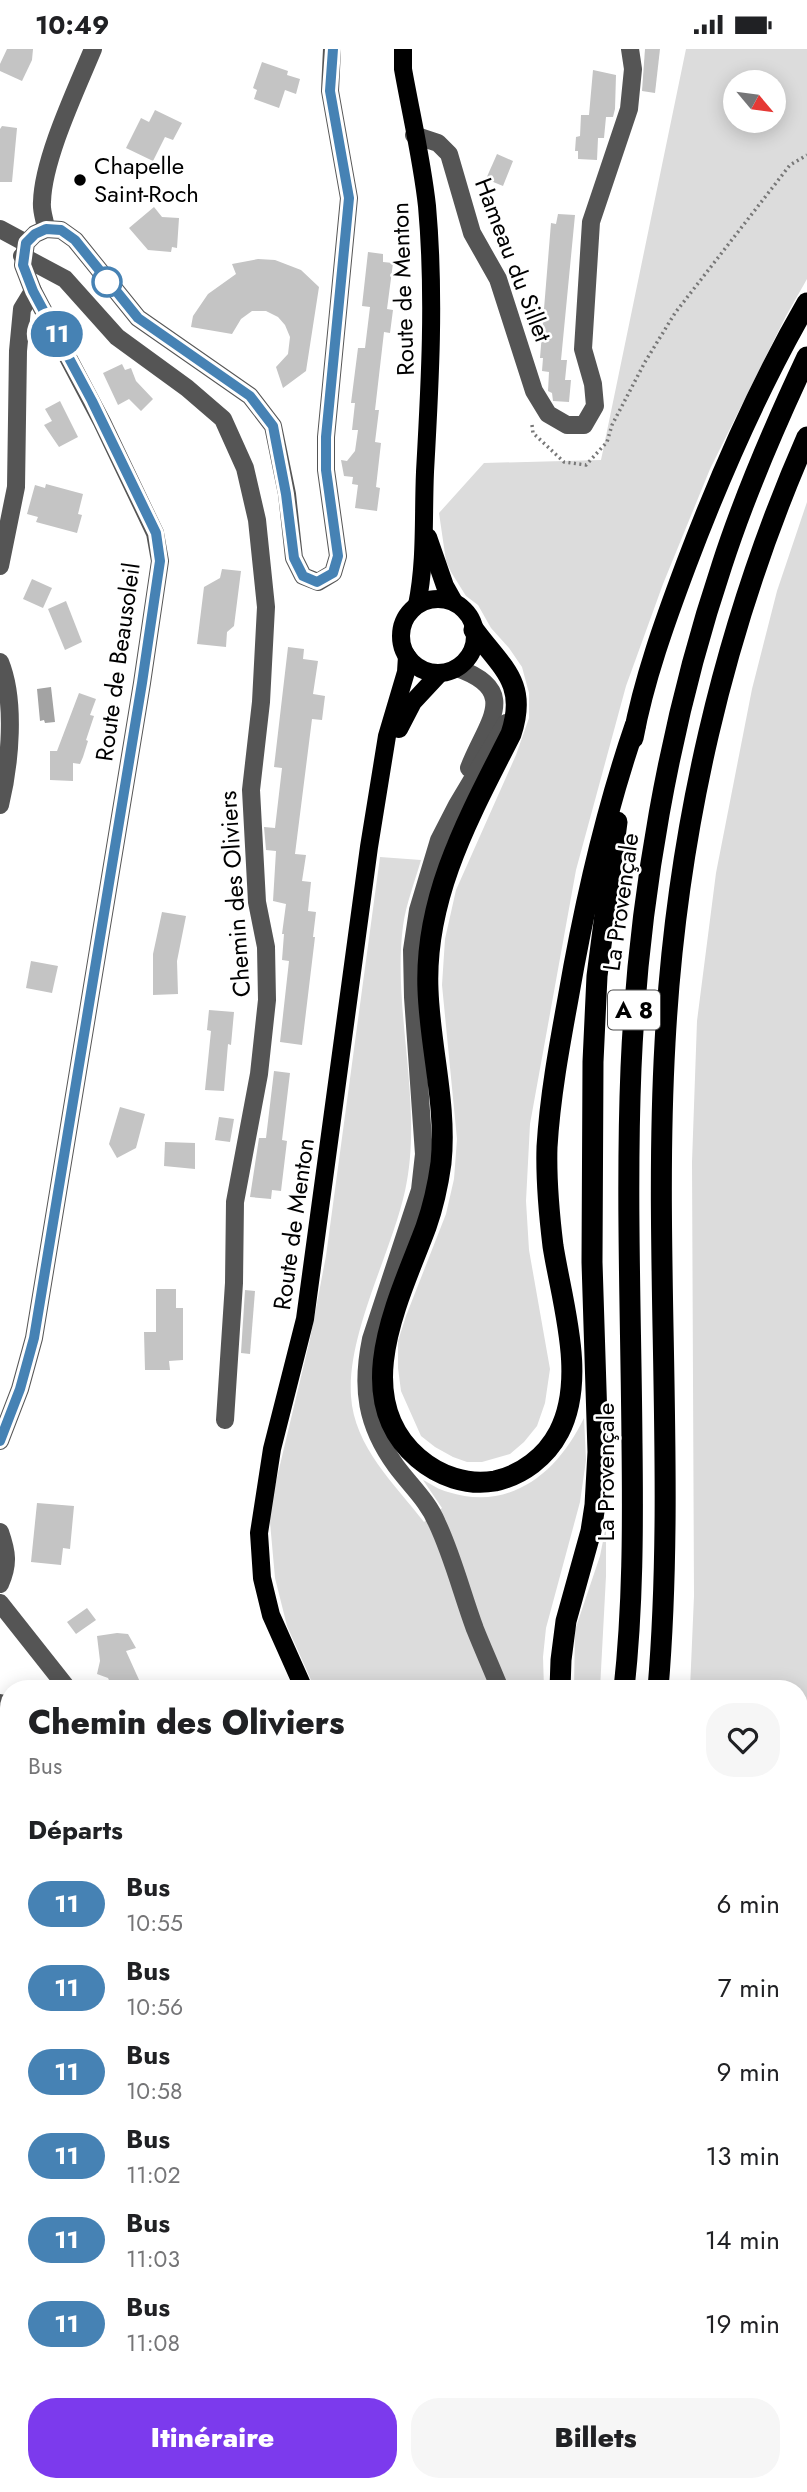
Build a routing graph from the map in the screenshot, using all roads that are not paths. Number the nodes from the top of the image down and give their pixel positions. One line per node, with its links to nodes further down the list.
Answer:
1 (93, 49): 7 (street)
2 (332, 49): 9 (street)
3 (403, 49): 5 (main road, Route de Menton)
4 (630, 49): 5 (street, Hameau du Sillet)
5 (414, 135): 15 (main road, Route de Menton)
6 (0, 229): 8 (street, Chemin des Oliviers)
7 (46, 229): 8 (street); 9 (street)
8 (24, 249): 10 (street, Chemin des Oliviers); 11 (street, Route de Beausoleil)
9 (86, 254): 10 (street)
10 (65, 279): 28 (street, Chemin des Oliviers)
11 (33, 291): 16 (street); 29 (street, Route de Beausoleil)
12 (807, 303): 24 (highway)
13 (807, 357): 37 (highway, La Provençale / A 8)
14 (807, 437): 38 (highway, A 8)
15 (426, 530): 17 (main road, Route de Menton); 18 (main road, Route de Menton)
16 (0, 566)
17 (454, 602): 18 (main road); 19 (main road)
18 (417, 605): 20 (main road)
19 (474, 630): 22 (main road); 23 (highway)
20 (407, 656): 22 (main road); 25 (main road, Route de Menton)
21 (0, 662): 26 (street)
22 (448, 670): 25 (main road, Route de Menton); 27 (street)
23 (518, 701): 24 (highway); 27 (street)
24 (635, 726): 36 (highway)
25 (385, 757): 34 (main road, Route de Menton)
26 (0, 805)
27 (457, 805): 35 (street)
28 (225, 1420)
29 (0, 1441)
30 (0, 1532): 31 (street)
31 (0, 1584)
32 (0, 1603): 33 (street)
33 (61, 1680)
34 (300, 1680)
35 (496, 1680)
36 (560, 1680)
37 (625, 1680)
38 (659, 1680)

